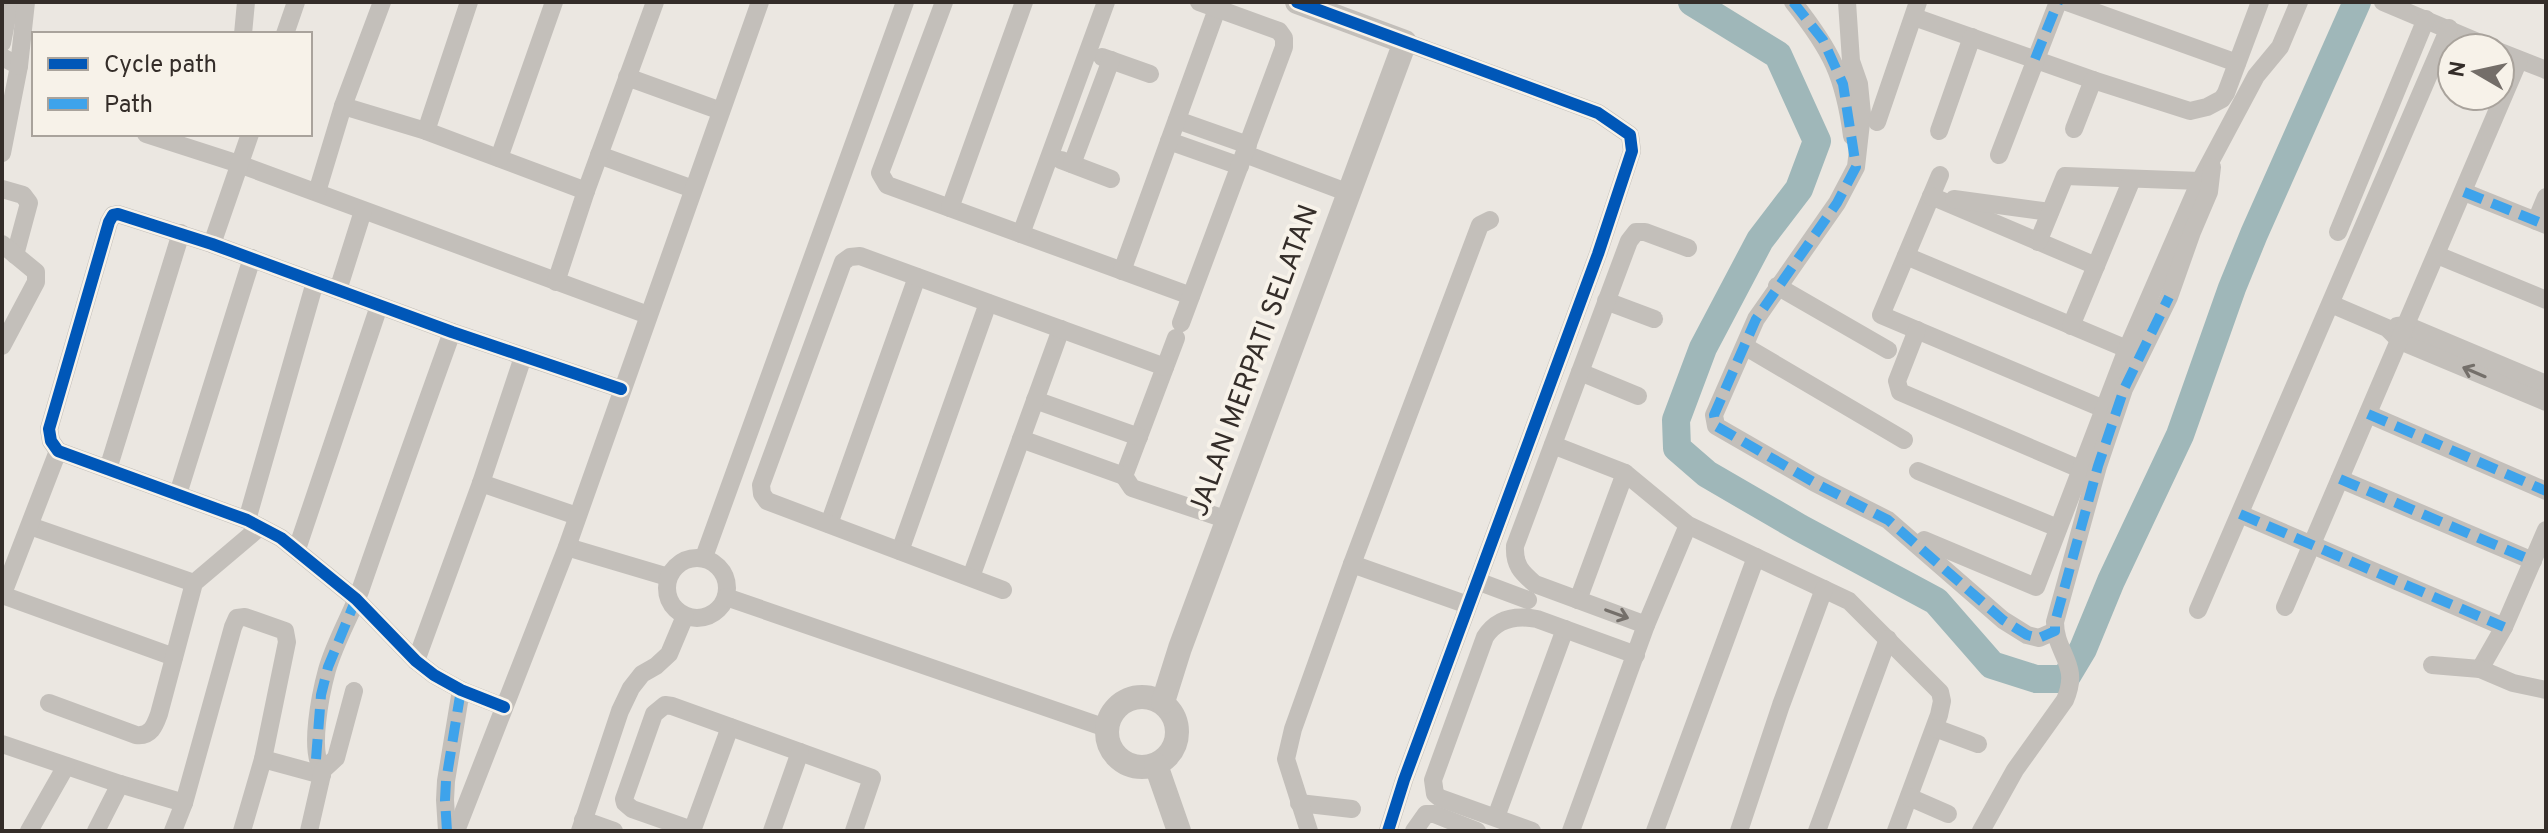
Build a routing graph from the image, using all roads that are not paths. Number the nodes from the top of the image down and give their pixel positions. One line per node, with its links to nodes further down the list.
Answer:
1 (10, 2): 31 (street)
2 (26, 2): 39 (street)
3 (246, 2): 26 (street)
4 (296, 2): 27 (street)
5 (382, 2): 44 (street)
6 (469, 2): 49 (street)
7 (554, 2): 59 (street)
8 (655, 2): 42 (street)
9 (760, 2): 45 (street)
10 (905, 2): 153 (street)
11 (944, 2): 76 (street)
12 (1024, 2): 76 (street)
13 (1106, 2): 32 (street)
14 (1297, 2): 30 (street)
15 (1793, 2): 63 (street)
16 (1847, 2): 63 (street)
17 (2058, 2): 34 (street)
18 (2067, 2): 38 (street)
19 (2260, 2): 38 (street)
20 (2299, 2): 60 (street)
21 (2383, 2): 24 (street)
22 (1208, 5): 46 (street); 56 (street)
23 (1916, 9): 29 (street); 47 (street)
24 (2426, 19): 25 (street); 81 (street)
25 (2449, 28): 28 (street); 102 (street)
26 (243, 32)
27 (286, 32)
28 (2458, 32)
29 (1972, 37): 34 (street); 50 (street)
30 (1405, 42): 73 (street, JALAN MERPATI SELATAN); 159 (street)
31 (2, 43)
32 (1088, 51): 36 (street); 58 (street)
33 (2, 57): 39 (street)
34 (2035, 59): 43 (street); 57 (street)
35 (2516, 59): 37 (street)
36 (1111, 60): 41 (street); 62 (street)
37 (2519, 60): 40 (street); 72 (street)
38 (2237, 63): 43 (street)
39 (19, 66): 54 (street)
40 (2546, 70)
41 (1150, 74)
42 (627, 77): 45 (street); 55 (street)
43 (2093, 80): 48 (street)
44 (343, 106): 49 (street); 71 (street)
45 (721, 111): 69 (street)
46 (1177, 120): 53 (street); 56 (street)
47 (1877, 122)
48 (2074, 129)
49 (426, 131): 59 (street)
50 (1939, 131)
51 (152, 136): 61 (street)
52 (249, 136): 61 (street)
53 (1169, 141): 56 (street); 92 (street)
54 (2, 153)
55 (599, 155): 69 (street); 70 (street)
56 (1244, 155): 73 (street); 98 (street)
57 (1999, 155)
58 (1050, 156): 62 (street); 83 (street)
59 (499, 158): 70 (street)
60 (2212, 160): 67 (street); 176 (street)
61 (239, 164): 71 (street); 85 (street)
62 (1072, 164): 65 (street)
63 (1856, 167): 96 (street)
64 (1940, 175): 74 (street)
65 (1111, 179)
66 (2132, 179): 67 (street); 78 (street); 91 (street)
67 (2200, 181): 113 (street)
68 (2, 189): 87 (street)
69 (693, 189): 104 (street)
70 (586, 191): 95 (street)
71 (317, 192): 77 (street)
72 (2464, 192): 80 (street); 88 (street)
73 (1349, 193): 141 (street, JALAN MERPATI SELATAN)
74 (1931, 196): 78 (street); 84 (street); 89 (street)
75 (2546, 197): 80 (street)
76 (950, 208): 83 (street)
77 (363, 211): 95 (street); 97 (street)
78 (2050, 212): 84 (street)
79 (1490, 220): 156 (street)
80 (2541, 223)
81 (2338, 232)
82 (181, 233): 85 (street); 129 (street); 130 (street)
83 (1021, 234): 92 (street)
84 (2038, 242): 91 (street)
85 (212, 244): 90 (street)
86 (1688, 248): 100 (street)
87 (8, 250): 111 (street)
88 (2437, 255): 99 (street); 109 (street)
89 (1906, 256): 106 (street); 108 (street)
90 (252, 258): 94 (street); 138 (street)
91 (2096, 266): 106 (street)
92 (1122, 271): 98 (street)
93 (917, 277): 101 (street); 143 (street); 143 (street)
94 (315, 282): 97 (street); 142 (street)
95 (556, 282): 104 (street)
96 (1777, 286): 112 (street); 114 (street)
97 (338, 290): 103 (street)
98 (1191, 296): 116 (street)
99 (2546, 300)
100 (1606, 301): 105 (street); 117 (street)
101 (988, 303): 107 (street); 152 (street)
102 (2331, 304): 109 (street); 139 (street)
103 (379, 306): 110 (street); 151 (street)
104 (648, 315): 119 (street)
105 (1654, 319)
106 (2071, 326): 113 (street)
107 (1061, 329): 116 (street); 121 (street)
108 (1917, 330): 123 (street); 131 (street)
109 (2397, 331): 118 (street); 122 (street, one-way to 109); 124 (street)
110 (452, 332): 115 (street); 165 (street)
111 (2, 346)
112 (1746, 347): 127 (street); 176 (street)
113 (2127, 349): 123 (street)
114 (1888, 350)
115 (523, 357): 119 (street); 136 (street)
116 (1165, 367): 125 (street)
117 (1580, 372): 120 (street); 128 (street)
118 (2546, 384)
119 (621, 389): 140 (street)
120 (1638, 396)
121 (1035, 400): 125 (street); 126 (street)
122 (2546, 402)
123 (2104, 409): 131 (street)
124 (2368, 414): 135 (street); 137 (street)
125 (1139, 437): 134 (street)
126 (1021, 439): 134 (street); 158 (street)
127 (1904, 440)
128 (1553, 445): 133 (street); 166 (street)
129 (58, 451): 130 (street); 145 (street)
130 (108, 469): 138 (street)
131 (2080, 469): 146 (street)
132 (1918, 471): 146 (street)
133 (1625, 473): 144 (street); 167 (street)
134 (1124, 476): 141 (street)
135 (2340, 479): 149 (street); 155 (street)
136 (481, 483): 140 (street); 179 (street)
137 (2546, 491)
138 (178, 494): 142 (street)
139 (2240, 514): 149 (street); 170 (street)
140 (577, 516): 150 (street)
141 (1228, 520): 185 (street, JALAN MERPATI SELATAN)
142 (254, 523): 151 (street); 160 (street)
143 (829, 524): 152 (street)
144 (1688, 525): 154 (street); 172 (street)
145 (30, 526): 160 (street); 163 (street)
146 (2058, 528): 148 (street)
147 (2546, 530): 155 (street)
148 (1924, 540)
149 (2312, 545): 169 (street); 173 (street)
150 (567, 547): 157 (street); 187 (street)
151 (297, 549): 165 (street)
152 (900, 551): 158 (street)
153 (704, 557): 157 (street); 164 (street)
154 (1756, 557): 161 (street); 226 (street)
155 (2533, 561): 173 (street)
156 (1352, 564): 168 (street); 201 (street)
157 (668, 577): 171 (street)
158 (971, 577): 162 (street)
159 (1477, 581): 166 (street); 168 (street)
160 (194, 583): 178 (street)
161 (1824, 589): 175 (street); 227 (street)
162 (1003, 590)
163 (2, 595): 178 (street)
164 (726, 597): 171 (street); 189 (street)
165 (356, 599): 179 (street); 197 (street)
166 (1528, 600): 167 (street); 174 (street); 205 (street)
167 (1578, 600): 172 (street, one-way to 172)
168 (1468, 605): 221 (street)
169 (2285, 607)
170 (2198, 610)
171 (685, 616): 206 (street)
172 (1646, 625): 177 (street)
173 (2504, 627): 181 (street)
174 (1565, 629): 177 (street); 205 (street)
175 (1888, 639): 190 (street); 228 (street)
176 (2058, 639): 230 (street)
177 (1636, 655): 225 (street)
178 (174, 657): 186 (street)
179 (416, 661): 182 (street)
180 (2432, 665): 181 (street)
181 (2480, 669): 183 (street)
182 (461, 690): 187 (street); 213 (street)
183 (2546, 690)
184 (354, 691): 197 (street)
185 (1163, 702): 189 (street); 195 (street)
186 (49, 703)
187 (504, 707): 214 (street)
188 (730, 727): 193 (street); 202 (street); 207 (street)
189 (1106, 728): 195 (street)
190 (1935, 728): 192 (street); 199 (street)
191 (2, 744): 196 (street)
192 (1978, 744)
193 (800, 752): 217 (street); 218 (street)
194 (263, 759): 197 (street); 200 (street); 211 (street)
195 (1156, 765): 219 (street)
196 (66, 766): 198 (street); 208 (street)
197 (323, 773): 212 (street)
198 (120, 784): 200 (street); 209 (street)
199 (1909, 797): 204 (street); 229 (street)
200 (184, 803): 210 (street)
201 (1299, 803): 203 (street); 220 (street)
202 (632, 809): 207 (street); 216 (street)
203 (1352, 809)
204 (1948, 814)
205 (1496, 817): 224 (street)
206 (582, 825): 215 (street)
207 (692, 830)
208 (29, 831)
209 (96, 831)
210 (173, 831)
211 (242, 831)
212 (309, 831)
213 (447, 831)
214 (456, 831)
215 (614, 831)
216 (625, 831)
217 (772, 831)
218 (854, 831)
219 (1179, 831)
220 (1309, 831)
221 (1388, 831)
222 (1414, 831): 223 (street)
223 (1477, 831)
224 (1532, 831)
225 (1571, 831)
226 (1655, 831)
227 (1739, 831)
228 (1817, 831)
229 (1896, 831)
230 (1981, 831)

